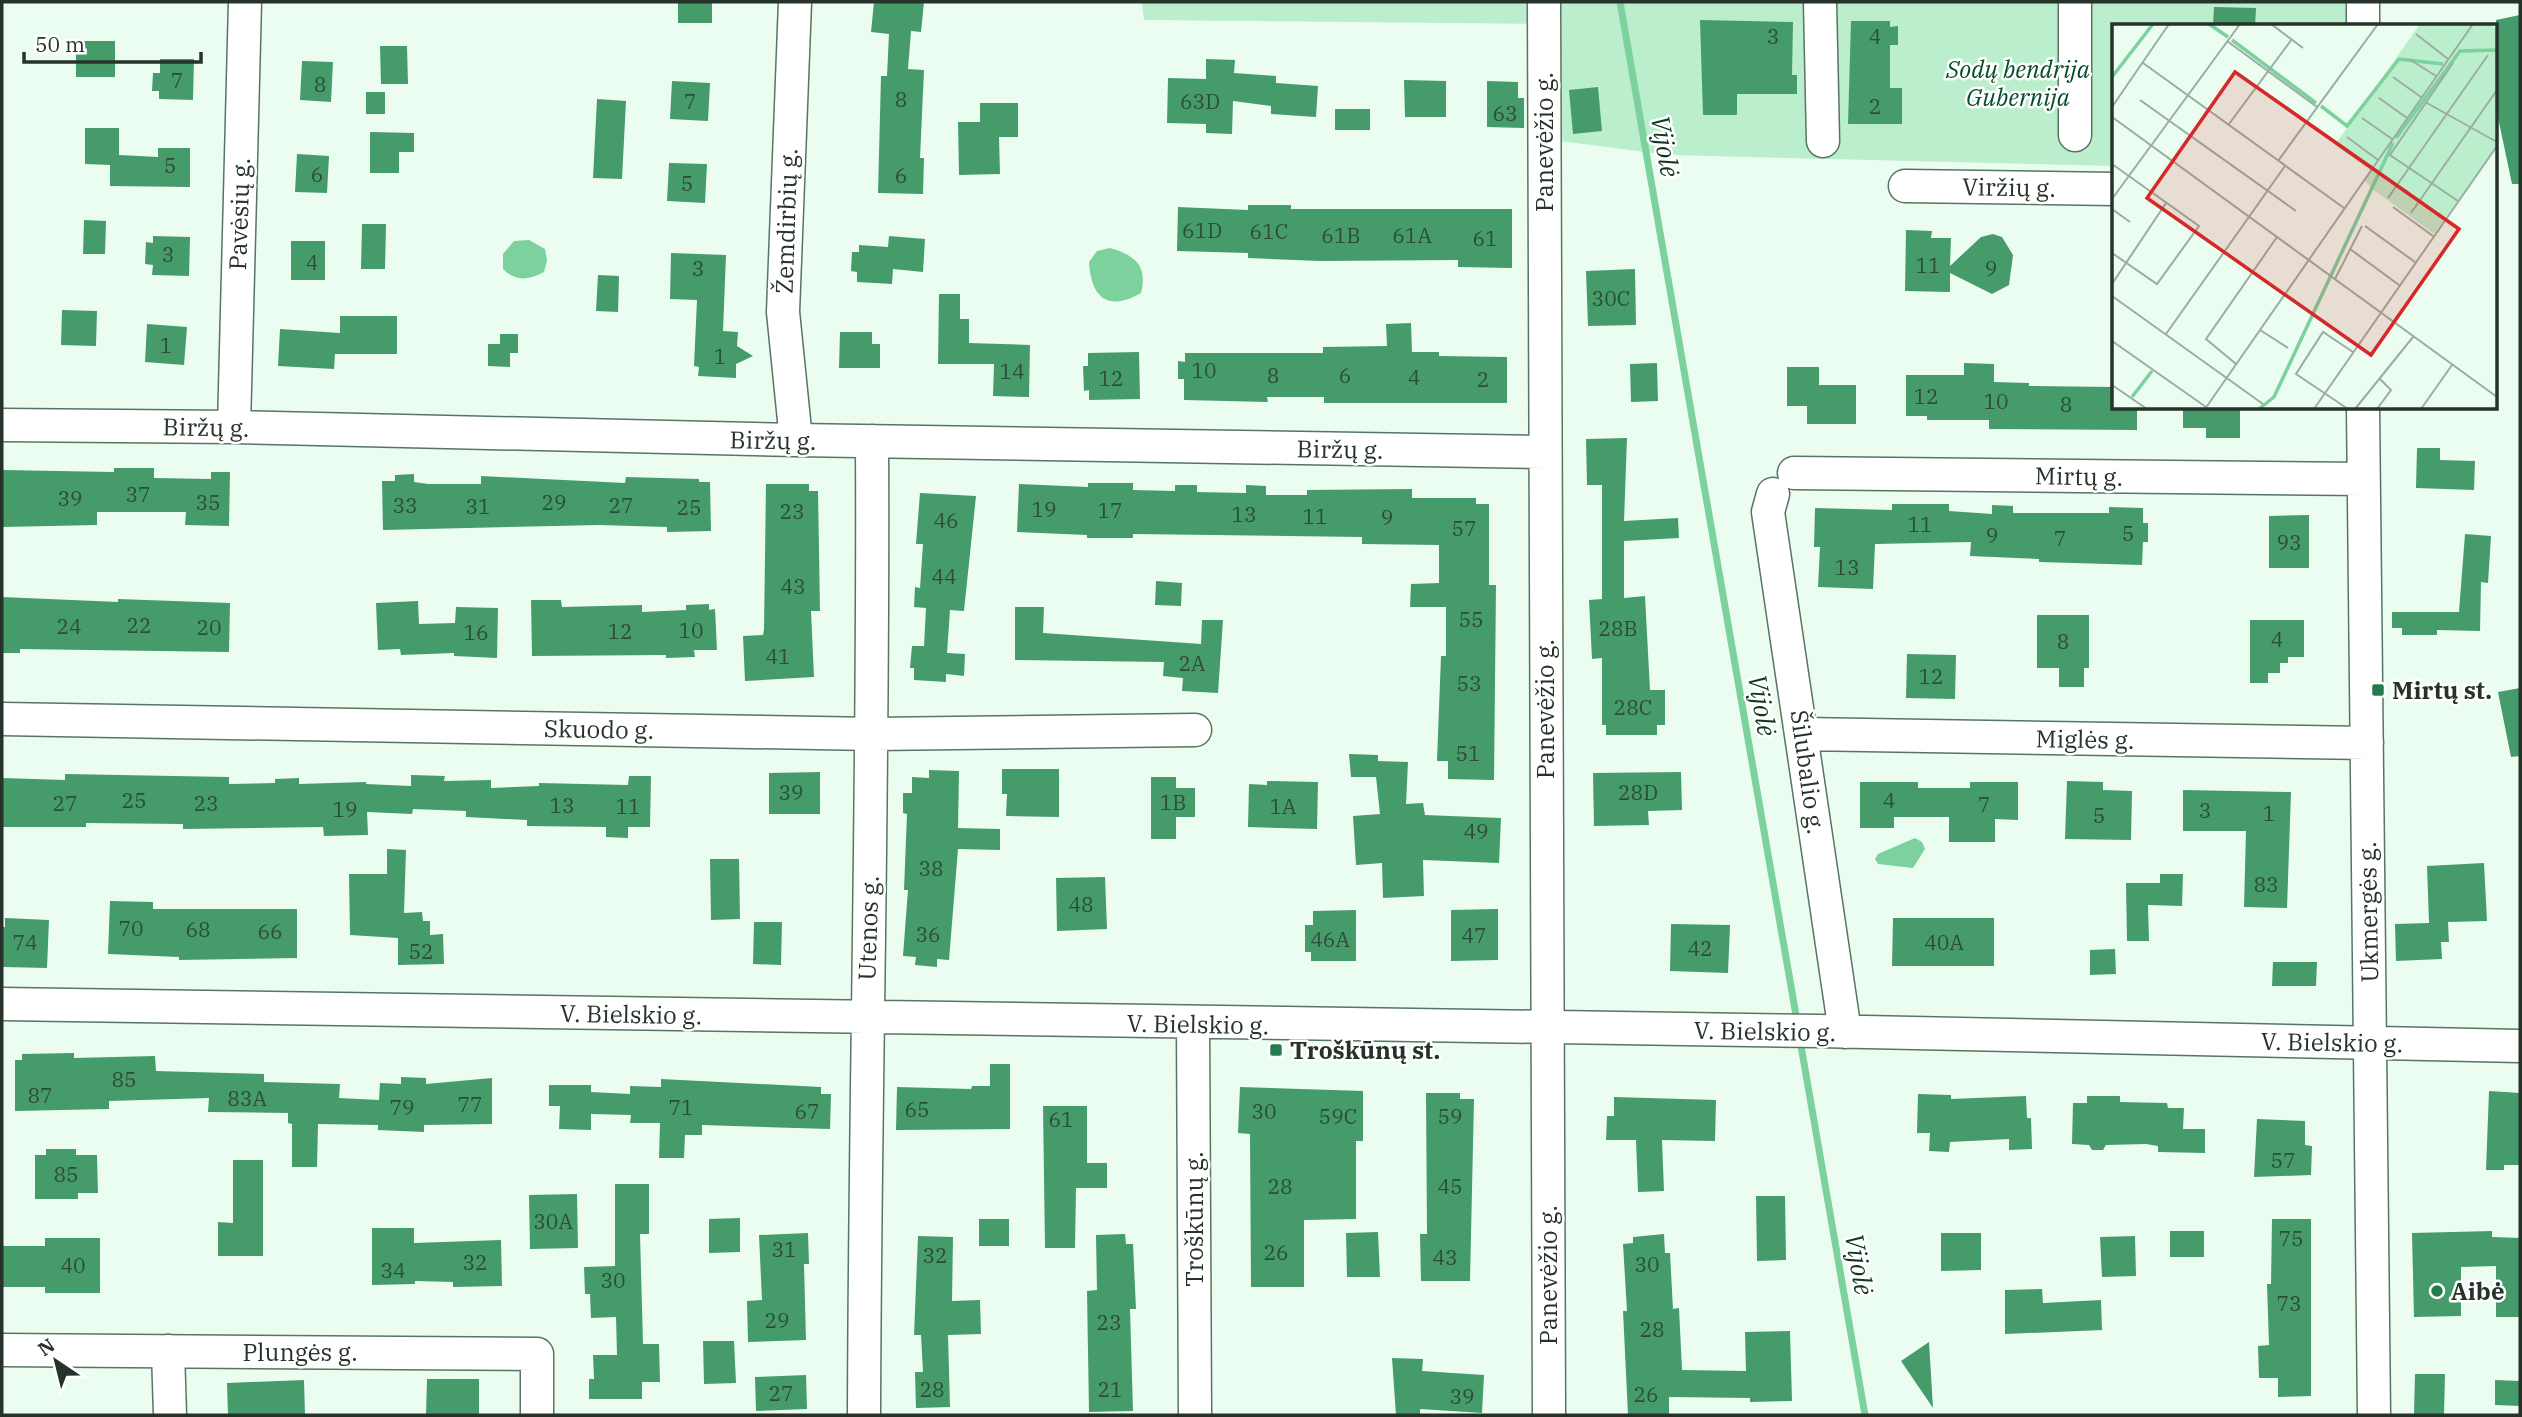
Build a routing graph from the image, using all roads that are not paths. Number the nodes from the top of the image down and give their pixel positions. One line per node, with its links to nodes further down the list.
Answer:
1 (245, 2): 14 (street, Pavėsių g.)
2 (794, 2): 15 (street, Žemdirbių g.)
3 (1544, 2): 17 (street, Panevėžio g.)
4 (1820, 2): 9 (street)
5 (2075, 2): 8 (street)
6 (2363, 2): 7 (street)
7 (2362, 24)
8 (2075, 135)
9 (1823, 141)
10 (1905, 186): 11 (street, Viržių g.)
11 (2112, 189)
12 (2363, 410): 18 (street, Ukmergės g.)
13 (2, 425): 14 (street, Biržų g.)
14 (234, 427): 15 (street, Biržų g.)
15 (796, 440): 16 (street, Biržų g.)
16 (872, 441): 17 (street, Biržų g.); 22 (street, Utenos g.)
17 (1545, 452): 28 (street, Panevėžio g.)
18 (2363, 479): 19 (street, Mirtų g.); 24 (street, Ukmergės g.)
19 (1778, 493): 23 (street, Šilubalio g.)
20 (2, 719): 22 (street, Skuodo g.)
21 (1195, 730): 22 (street, Skuodo g.)
22 (873, 734): 26 (street, Utenos g.)
23 (1803, 734): 24 (street, Miglės g.); 29 (street, Šilubalio g.)
24 (2367, 743): 30 (street, Ukmergės g.)
25 (2, 1004): 26 (street, V. Bielskio g.)
26 (866, 1018): 27 (street, V. Bielskio g.); 36 (street, Utenos g.)
27 (1193, 1023): 28 (street, V. Bielskio g.); 37 (street, Troškūnų g.)
28 (1546, 1029): 29 (street, V. Bielskio g.); 38 (street, Panevėžio g.)
29 (1832, 1032): 30 (street, V. Bielskio g.)
30 (2370, 1043): 31 (street, V. Bielskio g.); 39 (street, Ukmergės g.)
31 (2520, 1046)
32 (2, 1350): 33 (street, Plungės g.)
33 (168, 1351): 34 (street); 35 (street, Plungės g.)
34 (170, 1415)
35 (537, 1415)
36 (864, 1415)
37 (1195, 1415)
38 (1549, 1415)
39 (2374, 1415)

